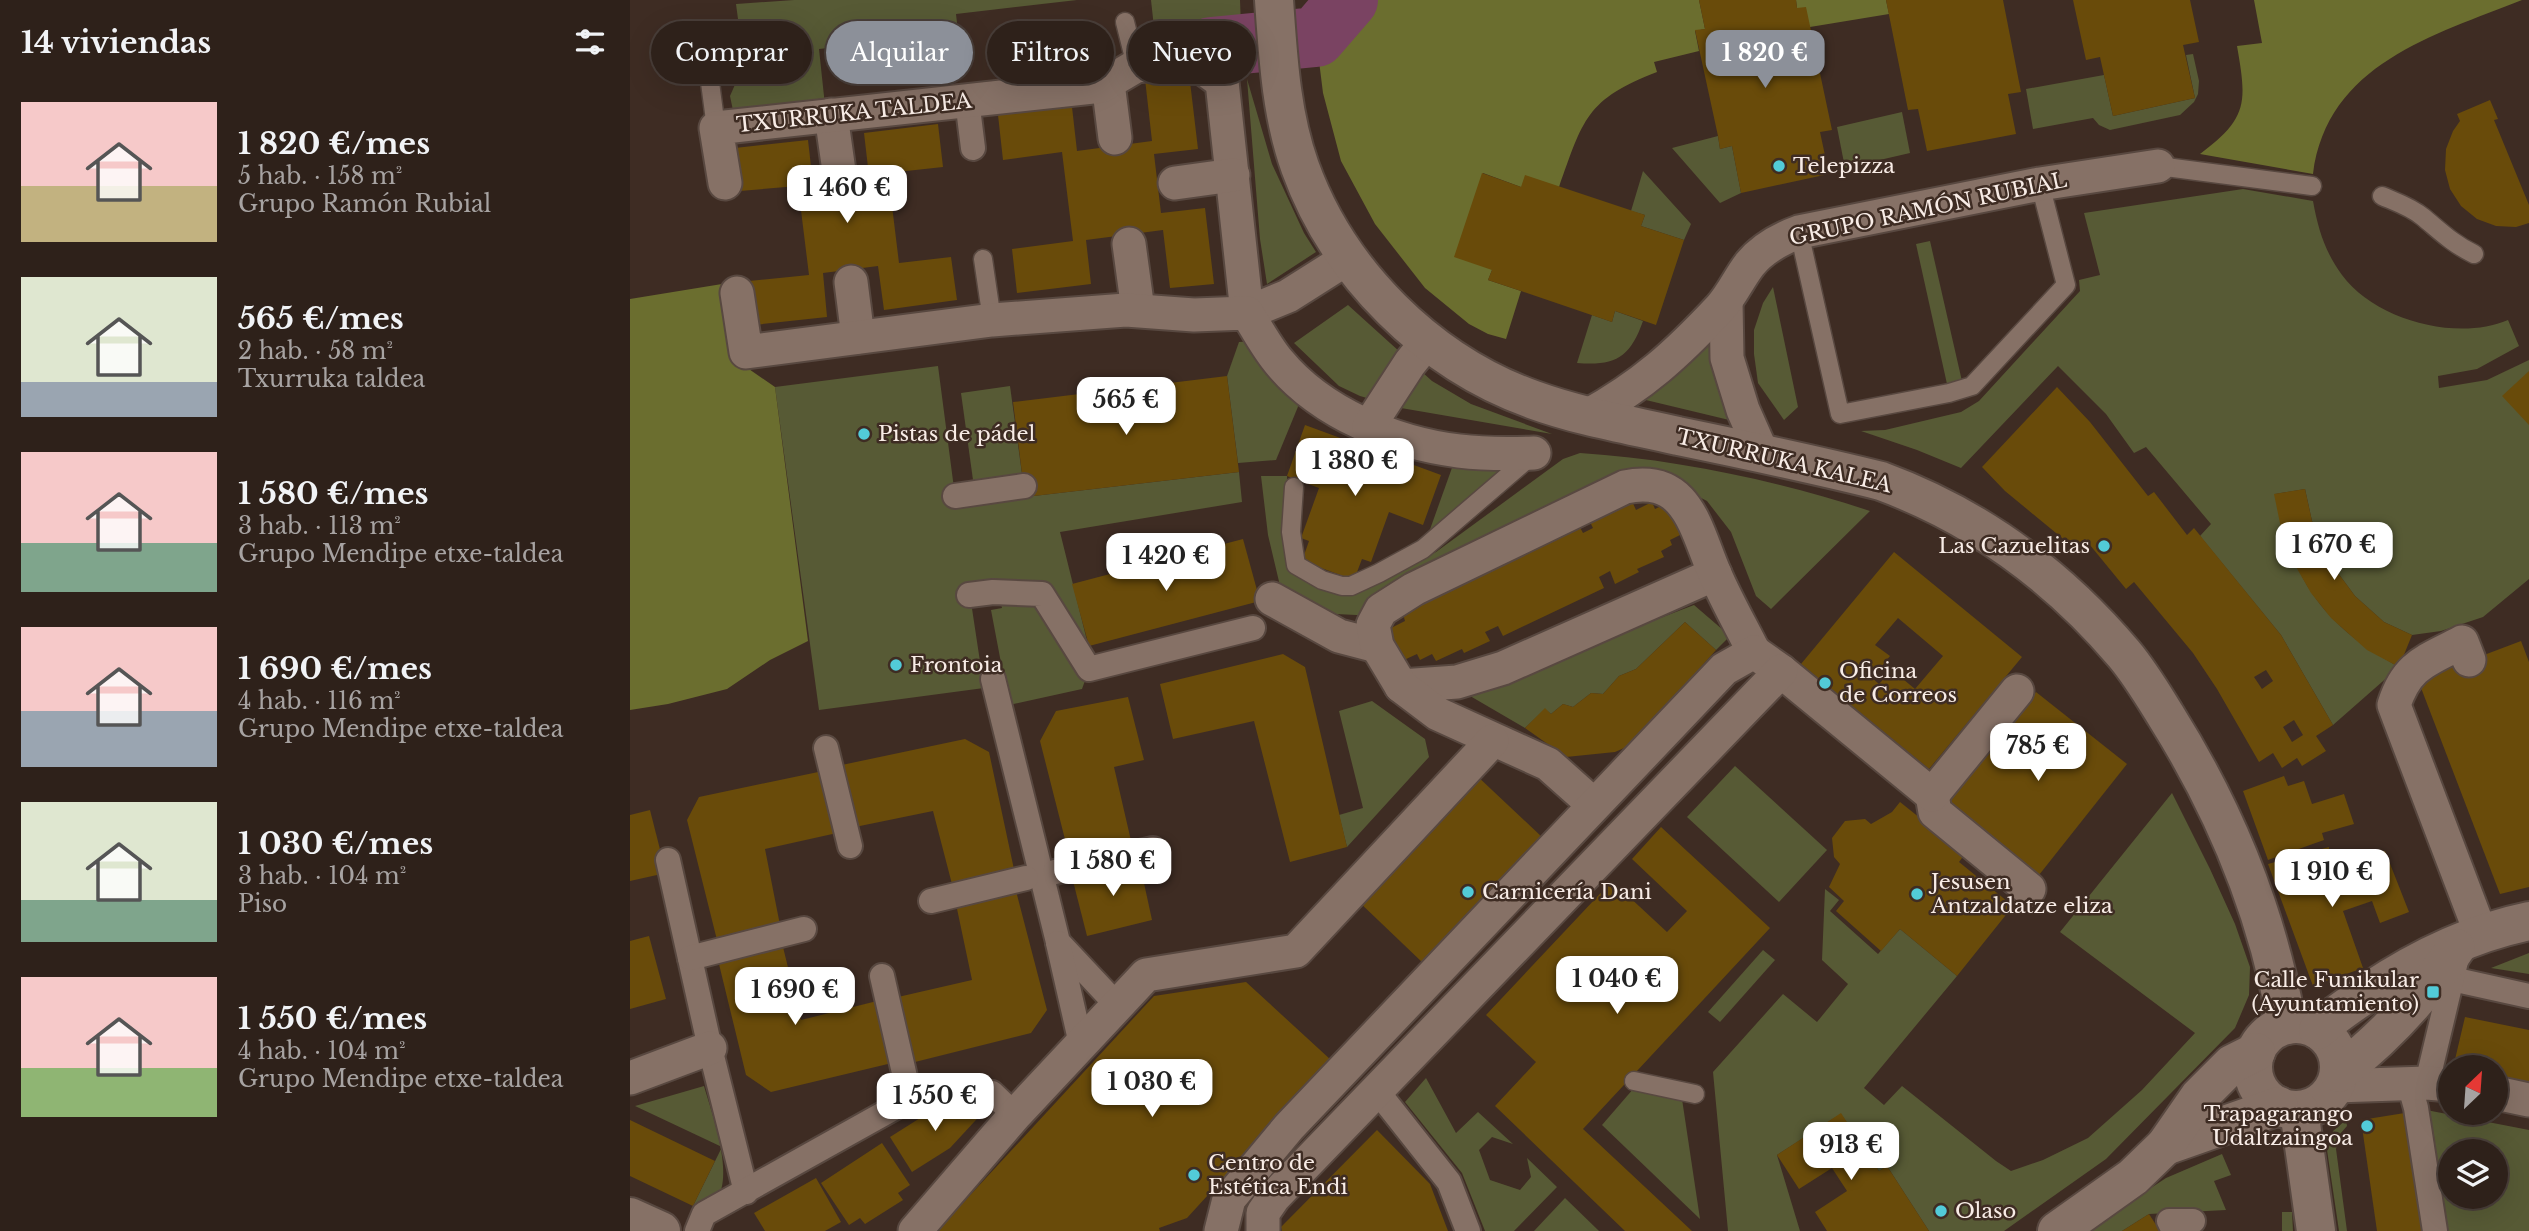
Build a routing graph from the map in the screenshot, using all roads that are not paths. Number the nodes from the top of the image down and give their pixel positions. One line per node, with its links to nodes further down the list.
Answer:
1 (1274, 0): 21 (street, TXURRUKA KALEA)
2 (1125, 22): 3 (lane)
3 (1122, 74): 5 (street, TXURRUKA TALDEA); 8 (street); 12 (street, TXURRUKA TALDEA)
4 (710, 84): 7 (lane)
5 (967, 100): 6 (street, TXURRUKA TALDEA); 9 (street)
6 (831, 115): 7 (street, TXURRUKA TALDEA); 11 (street)
7 (716, 128): 13 (street, TXURRUKA TALDEA)
8 (1115, 138)
9 (972, 148)
10 (2158, 166): 15 (street, GRUPO RAMÓN RUBIAL); 16 (lane)
11 (839, 171)
12 (1233, 175): 14 (street); 27 (street, TXURRUKA TALDEA)
13 (725, 183)
14 (1175, 183)
15 (2040, 184): 18 (street, GRUPO RAMÓN RUBIAL); 18 (lane)
16 (2312, 187)
17 (2382, 197): 20 (lane)
18 (1799, 232): 25 (street, GRUPO RAMÓN RUBIAL)
19 (1129, 244): 26 (street)
20 (2474, 254)
21 (1348, 258): 27 (street); 30 (street, TXURRUKA KALEA)
22 (984, 259): 28 (lane)
23 (851, 282): 29 (street)
24 (737, 293): 29 (street)
25 (1726, 302): 31 (street, GRUPO RAMÓN RUBIAL); 34 (street)
26 (1138, 310): 27 (street); 28 (street)
27 (1247, 313): 32 (street)
28 (992, 320): 29 (street)
29 (858, 337)
30 (1427, 342): 31 (street, TXURRUKA KALEA); 32 (street)
31 (1587, 416): 34 (street, TXURRUKA KALEA)
32 (1369, 426): 33 (street)
33 (1534, 453): 36 (lane)
34 (1762, 453): 69 (street, TXURRUKA KALEA)
35 (1024, 486): 37 (street)
36 (1294, 487)
37 (955, 496)
38 (1715, 574): 42 (street); 44 (street); 47 (street)
39 (969, 595): 41 (street)
40 (1272, 599): 42 (street)
41 (1253, 628)
42 (1377, 646): 47 (street)
43 (2451, 648): 62 (street)
44 (1754, 652): 45 (street); 52 (street)
45 (1781, 671): 51 (street); 77 (street)
46 (993, 679): 63 (street)
47 (1401, 686): 49 (street)
48 (2017, 691): 51 (street)
49 (1492, 741): 52 (street); 68 (street)
50 (826, 748): 53 (street)
51 (1932, 796): 58 (street)
52 (1594, 805): 90 (street)
53 (850, 846)
54 (1153, 849): 56 (street)
55 (668, 860): 64 (street)
56 (1055, 872)
57 (1026, 878): 59 (street)
58 (2029, 889)
59 (930, 901)
60 (2529, 921): 62 (street)
61 (804, 929): 64 (street)
62 (2471, 937): 66 (street); 69 (street); 74 (street)
63 (1058, 942): 68 (street); 70 (street)
64 (690, 958): 71 (street)
65 (882, 976): 80 (street)
66 (2452, 979): 67 (street); 76 (street)
67 (2529, 996)
68 (1117, 1005): 70 (street)
69 (2303, 1028): 72 (street); 74 (street)
70 (1081, 1044): 83 (street)
71 (710, 1048): 73 (street); 85 (street)
72 (2256, 1052): 82 (street); 84 (street)
73 (630, 1078)
74 (2337, 1079): 76 (street); 82 (street)
75 (1634, 1081): 78 (lane)
76 (2429, 1084): 95 (street)
77 (1377, 1091): 91 (street); 92 (street)
78 (1695, 1094)
79 (2508, 1096): 81 (street)
80 (910, 1099): 83 (street); 85 (street)
81 (2529, 1100)
82 (2289, 1108): 84 (street); 94 (street)
83 (1015, 1115): 89 (street)
84 (2165, 1146): 93 (street)
85 (746, 1192): 88 (street)
86 (630, 1217): 87 (street)
87 (661, 1231)
88 (696, 1231)
89 (915, 1231)
90 (1221, 1231)
91 (1263, 1231)
92 (1468, 1231)
93 (2057, 1231)
94 (2316, 1231)
95 (2435, 1231)

